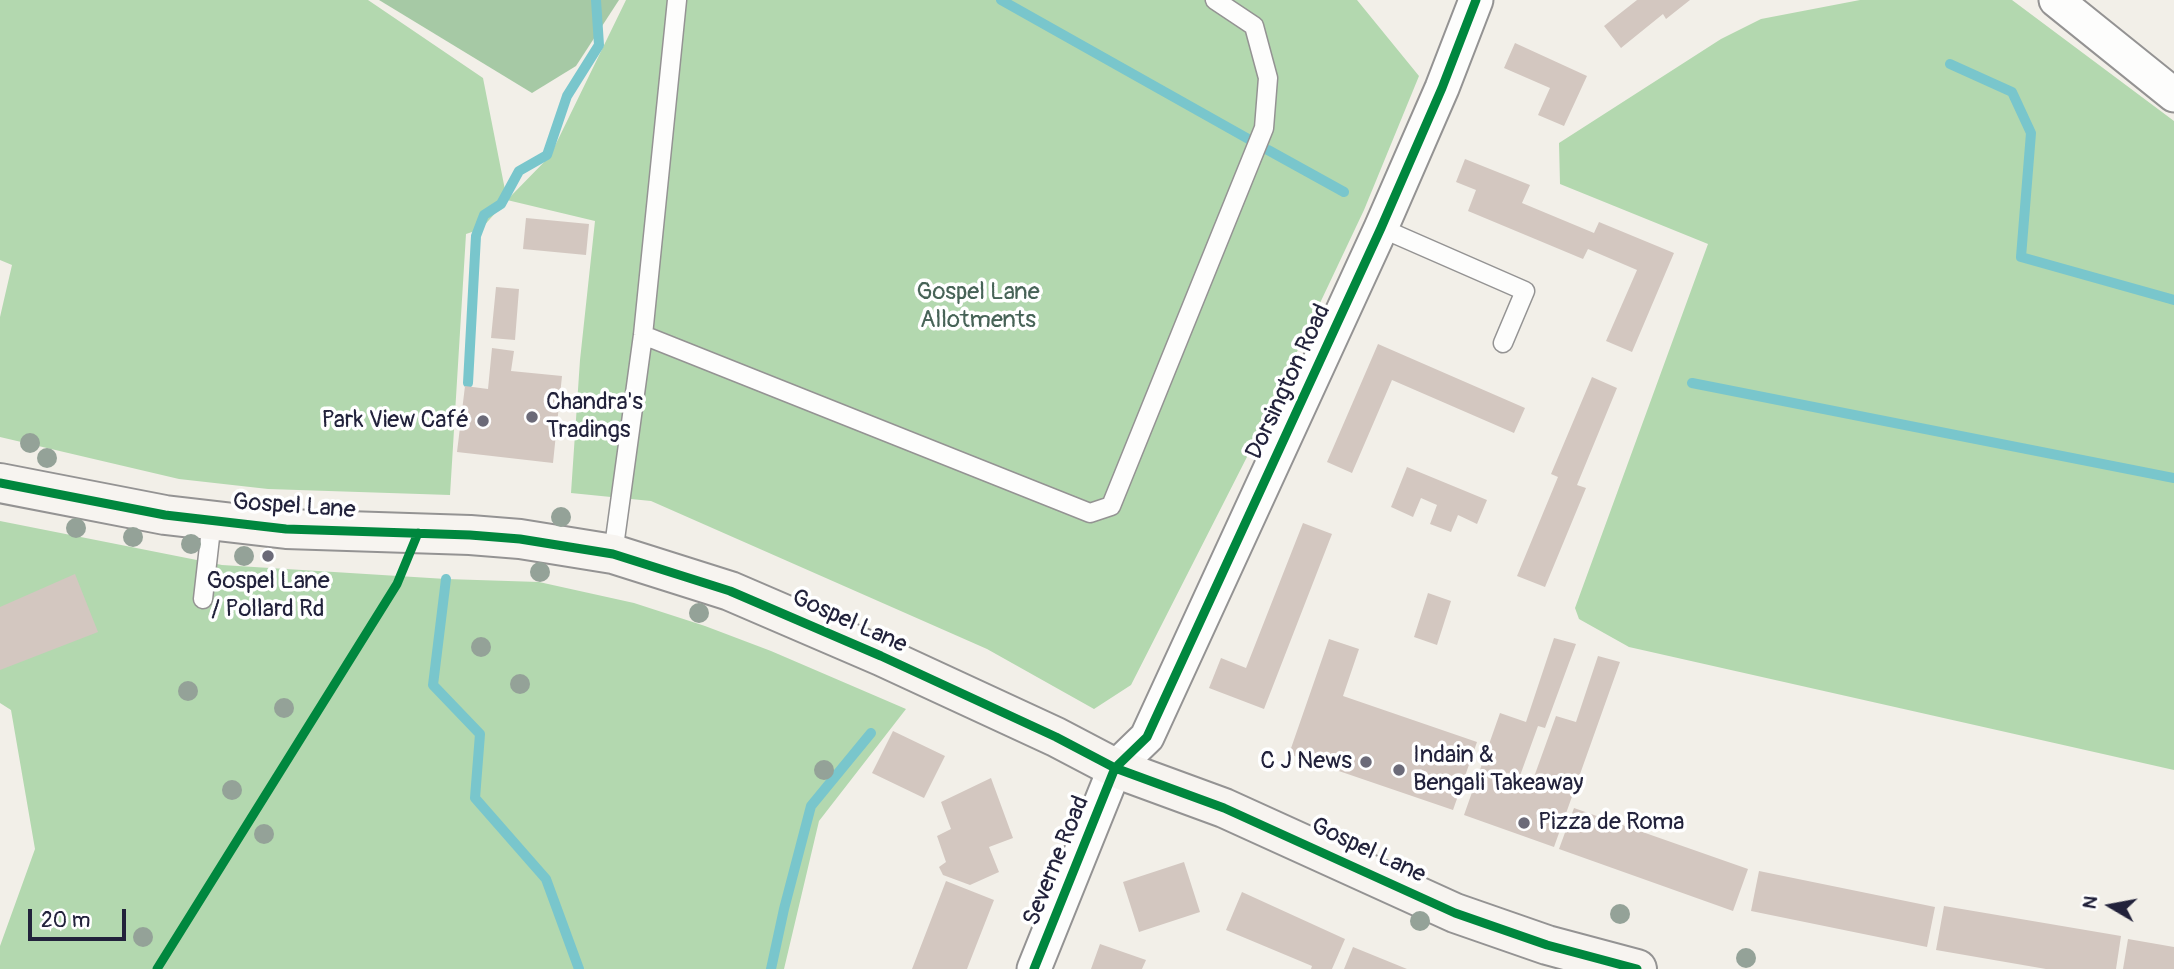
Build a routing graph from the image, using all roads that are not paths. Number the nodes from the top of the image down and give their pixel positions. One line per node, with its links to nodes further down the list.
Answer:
1 (677, 0): 7 (lane)
2 (1215, 0): 7 (lane)
3 (1476, 0): 6 (street, Dorsington Road)
4 (2056, 0): 5 (street)
5 (2174, 95)
6 (1381, 228): 8 (lane); 13 (street, Dorsington Road)
7 (643, 335): 11 (lane)
8 (1503, 343)
9 (0, 483): 10 (street, Gospel Lane)
10 (212, 520): 11 (street, Gospel Lane); 12 (lane)
11 (613, 554): 13 (street, Gospel Lane)
12 (202, 599)
13 (1115, 768): 14 (street, Severne Road); 15 (street, Gospel Lane)
14 (1034, 969)
15 (1637, 969)

